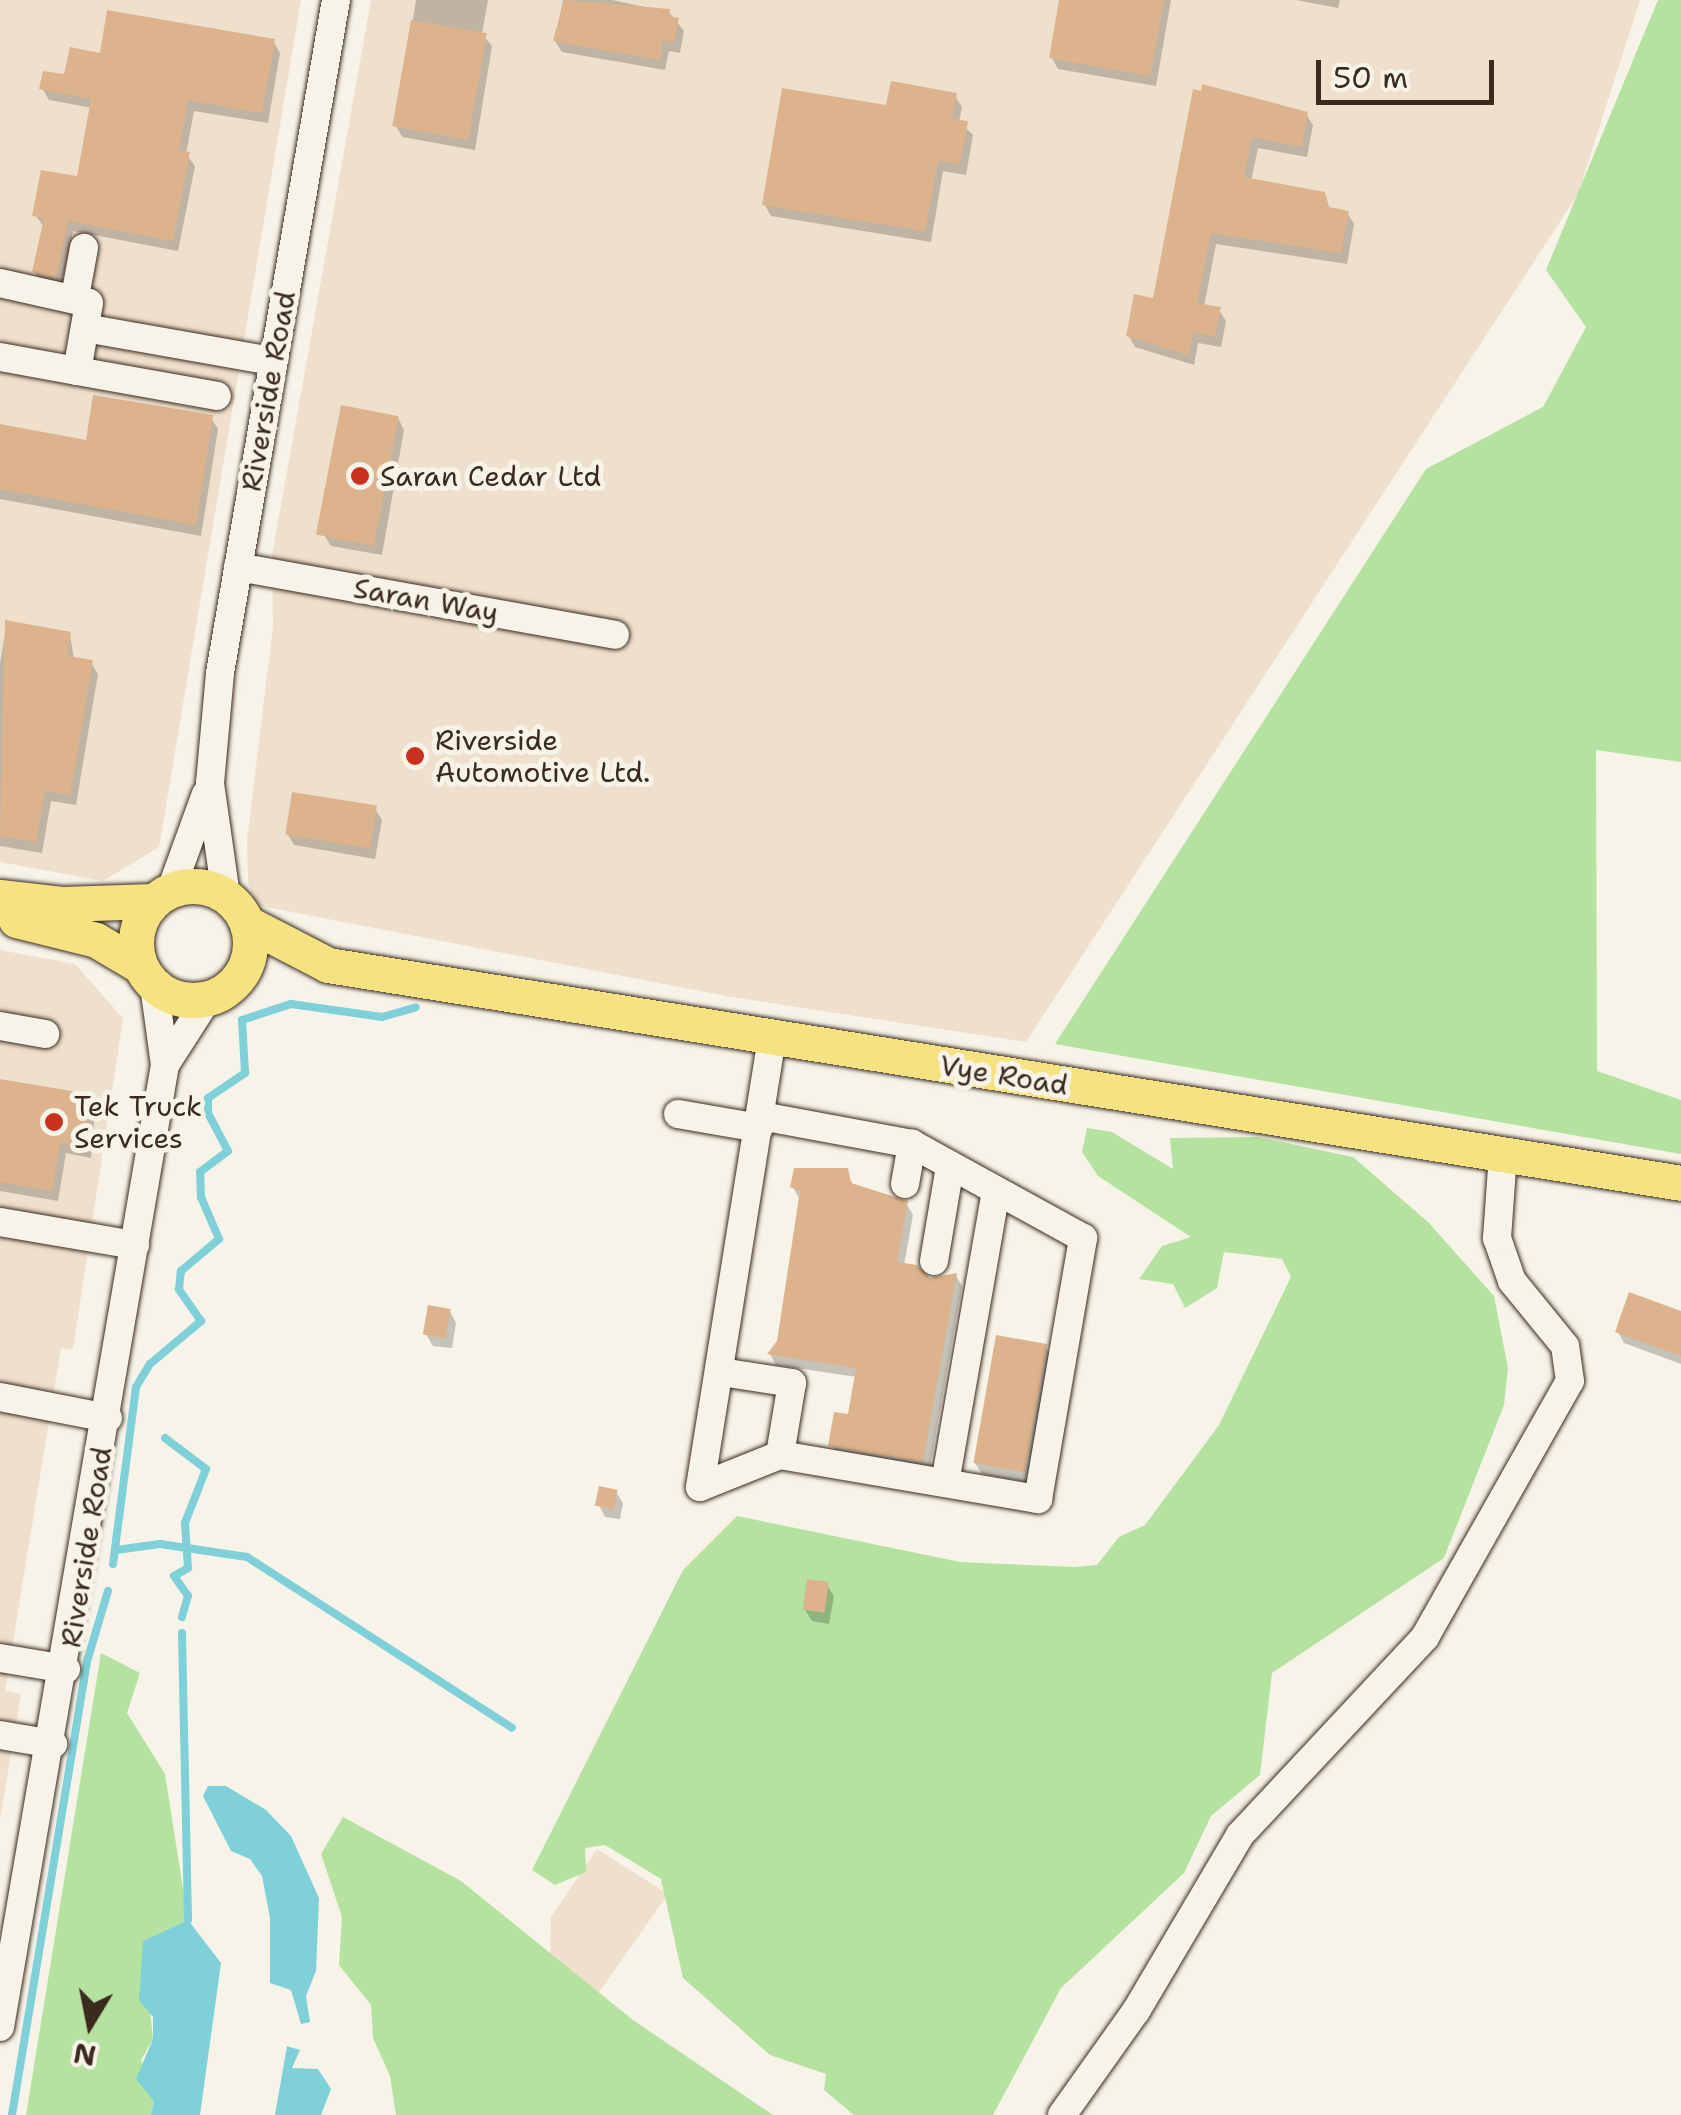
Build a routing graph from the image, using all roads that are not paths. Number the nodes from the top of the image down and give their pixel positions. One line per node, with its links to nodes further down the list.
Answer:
1 (336, 0): 7 (street, Riverside Road)
2 (84, 248): 4 (street)
3 (0, 283): 4 (street)
4 (75, 297): 5 (street)
5 (85, 328): 7 (street); 8 (street)
6 (0, 357): 8 (street)
7 (274, 362): 10 (street, Riverside Road)
8 (77, 371): 9 (street)
9 (217, 396)
10 (238, 566): 11 (street, Saran Way); 12 (street, Riverside Road)
11 (615, 634)
12 (210, 784): 13 (street, Riverside Road); 15 (street, Riverside Road)
13 (162, 896): 14 (main road); 15 (main road); 18 (main road)
14 (0, 897)
15 (236, 910): 17 (main road, Vye Road); 19 (main road)
16 (0, 918): 18 (main road)
17 (328, 965): 19 (main road, Vye Road); 22 (main road, Vye Road)
18 (147, 975): 19 (main road); 23 (street, Riverside Road)
19 (220, 991): 23 (street, Riverside Road)
20 (0, 1026): 21 (street)
21 (45, 1034)
22 (772, 1038): 25 (street); 27 (main road, Vye Road)
23 (165, 1065): 33 (street, Riverside Road)
24 (678, 1114): 25 (street)
25 (760, 1122): 26 (street); 35 (street)
26 (912, 1144): 28 (street); 30 (street)
27 (1504, 1155): 29 (main road, Vye Road); 45 (street)
28 (950, 1166): 31 (street); 34 (street)
29 (1681, 1183)
30 (905, 1184)
31 (996, 1190): 39 (street); 39 (street)
32 (0, 1222): 33 (street)
33 (136, 1245): 37 (street, Riverside Road)
34 (934, 1260)
35 (720, 1372): 38 (street); 38 (street)
36 (0, 1397): 37 (street)
37 (108, 1418): 41 (street, Riverside Road)
38 (780, 1455): 39 (street)
39 (945, 1483)
40 (0, 1658): 41 (street)
41 (66, 1670): 43 (street, Riverside Road)
42 (0, 1734): 43 (street)
43 (54, 1744): 44 (street, Riverside Road)
44 (0, 2027)
45 (1062, 2115)

